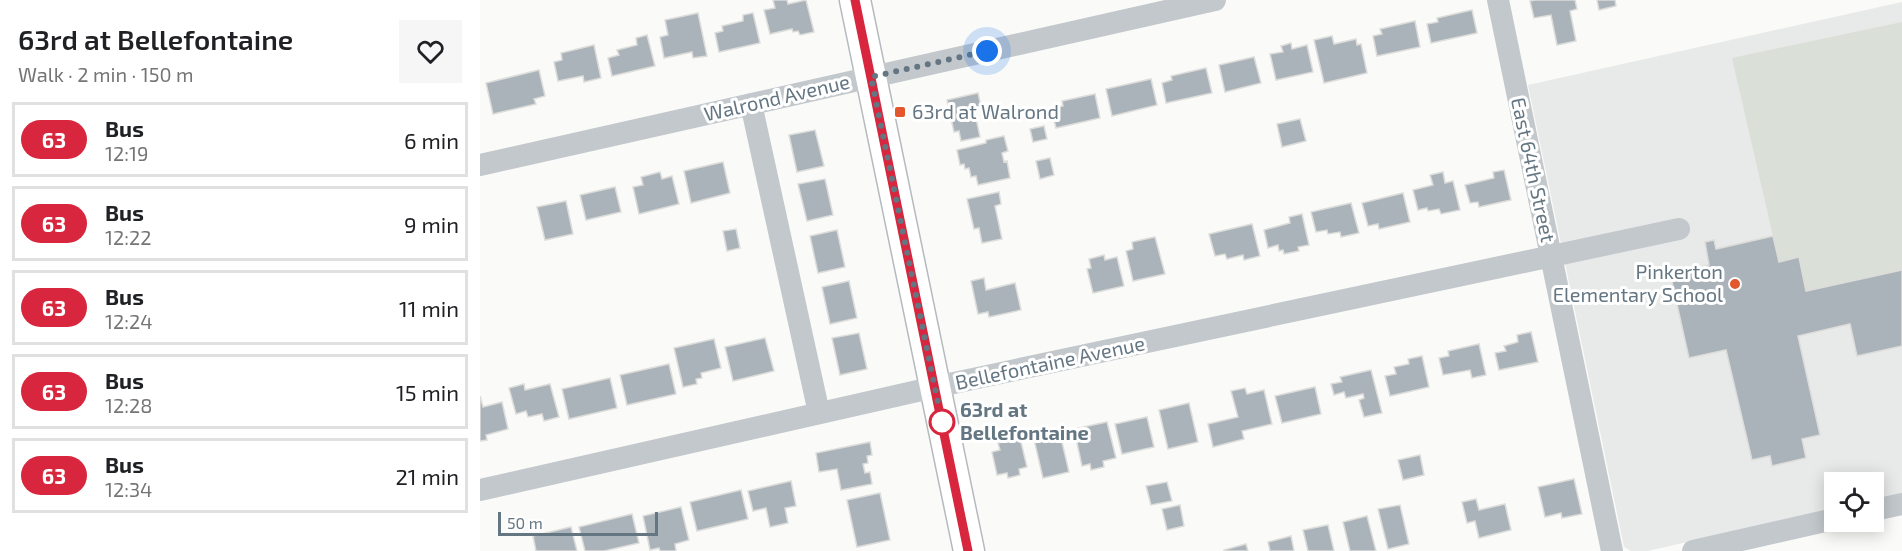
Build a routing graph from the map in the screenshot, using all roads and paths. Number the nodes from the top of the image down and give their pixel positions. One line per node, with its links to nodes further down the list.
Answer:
1 (855, 0): 4 (main road)
2 (1215, 0): 4 (street, Walrond Avenue)
3 (1498, 0): 8 (street, East 64th Street)
4 (871, 77): 5 (street, Walrond Avenue); 9 (main road)
5 (752, 104): 6 (street, Walrond Avenue); 10 (street)
6 (480, 165)
7 (1679, 229): 8 (street, Bellefontaine Avenue)
8 (1551, 257): 9 (street, Bellefontaine Avenue); 16 (street, East 64th Street)
9 (935, 387): 10 (street, Bellefontaine Avenue); 15 (main road)
10 (819, 413): 11 (street, Bellefontaine Avenue)
11 (480, 490)
12 (1902, 504): 13 (street)
13 (1884, 508)
14 (1824, 521): 17 (street)
15 (969, 551)
16 (1612, 551)
17 (1693, 551)

